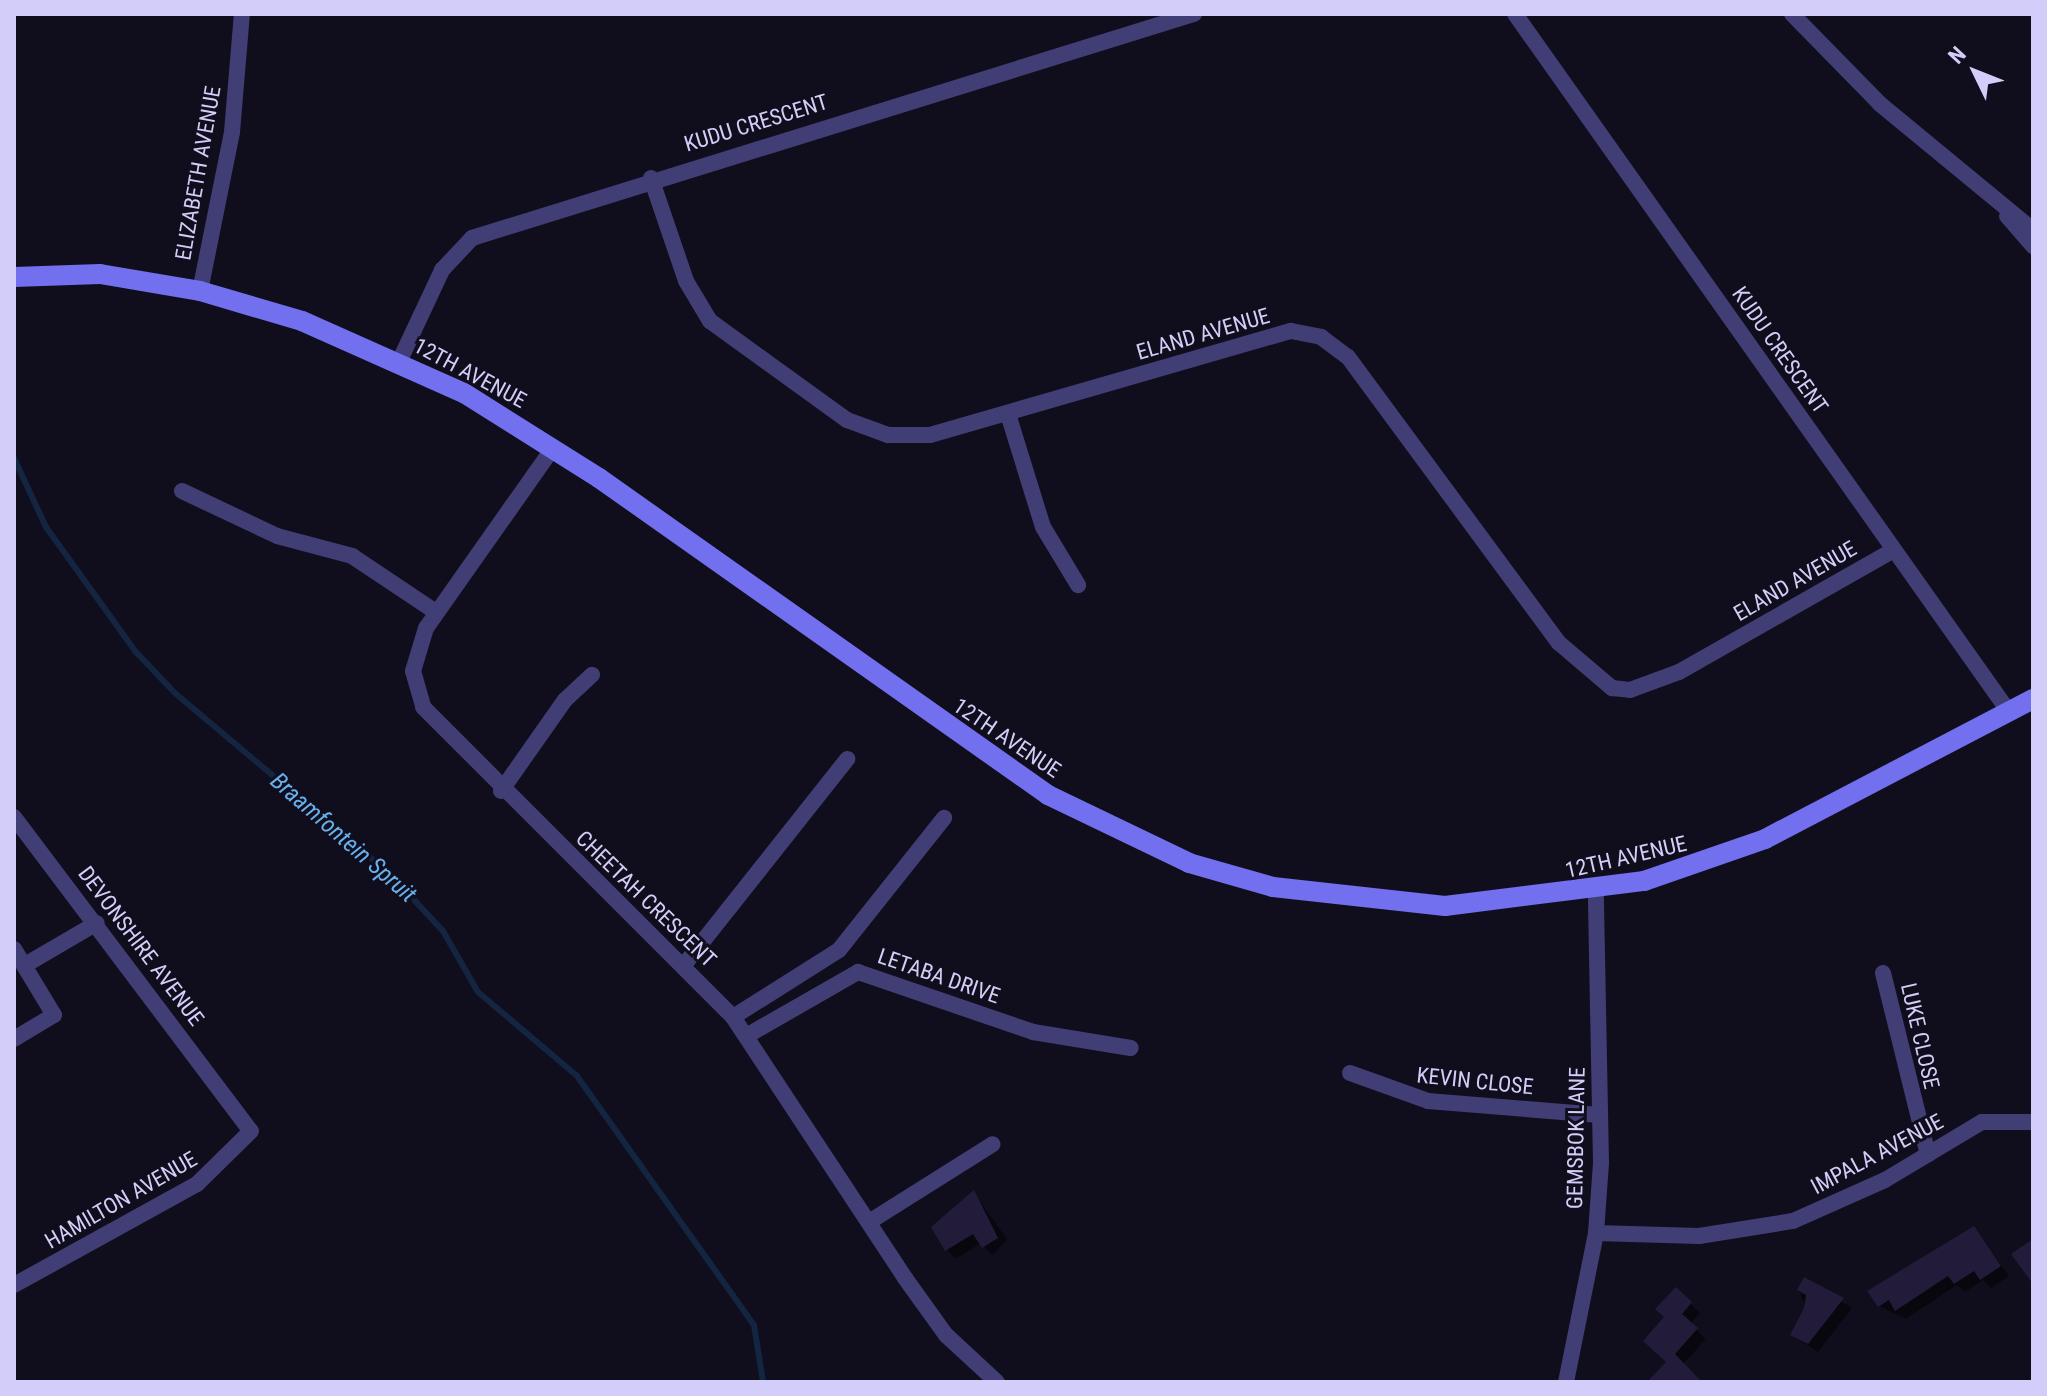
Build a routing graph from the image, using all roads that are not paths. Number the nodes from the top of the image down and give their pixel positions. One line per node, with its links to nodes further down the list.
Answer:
1 (242, 14): 10 (street, ELIZABETH AVENUE)
2 (1194, 14): 5 (street, KUDU CRESCENT)
3 (1515, 14): 15 (street, KUDU CRESCENT)
4 (1792, 14): 6 (street)
5 (651, 178): 11 (street, KUDU CRESCENT); 12 (street, ELAND AVENUE)
6 (2006, 214): 7 (street); 8 (street)
7 (2033, 230)
8 (2033, 246)
9 (14, 277): 10 (street, 12TH AVENUE)
10 (200, 291): 11 (street, 12TH AVENUE)
11 (399, 362): 13 (street, 12TH AVENUE)
12 (1008, 414): 15 (street, ELAND AVENUE); 16 (street)
13 (553, 448): 17 (street, CHEETAH CRESCENT); 25 (street, 12TH AVENUE)
14 (182, 491): 17 (street)
15 (1894, 550): 20 (street, KUDU CRESCENT)
16 (1078, 585)
17 (436, 612): 22 (street, CHEETAH CRESCENT)
18 (592, 675): 22 (street)
19 (2033, 699): 20 (street, 12TH AVENUE)
20 (2009, 712): 25 (street, 12TH AVENUE)
21 (847, 759): 29 (street)
22 (501, 791): 29 (street, CHEETAH CRESCENT)
23 (14, 817): 26 (street, DEVONSHIRE AVENUE)
24 (944, 818): 31 (street)
25 (1596, 892): 37 (street, GEMSBOK LANE)
26 (97, 923): 28 (street); 36 (street, DEVONSHIRE AVENUE)
27 (14, 949): 28 (street)
28 (25, 965): 33 (street)
29 (684, 965): 31 (street, CHEETAH CRESCENT)
30 (1883, 973): 40 (street, LUKE CLOSE)
31 (733, 1017): 32 (street, CHEETAH CRESCENT)
32 (748, 1035): 34 (street, LETABA DRIVE); 41 (street, CHEETAH CRESCENT)
33 (14, 1039)
34 (1131, 1048)
35 (1350, 1073): 37 (street, KEVIN CLOSE)
36 (232, 1104): 43 (street, HAMILTON AVENUE)
37 (1599, 1115): 42 (street, GEMSBOK LANE)
38 (2033, 1122): 40 (street, IMPALA AVENUE)
39 (993, 1144): 41 (street)
40 (1928, 1155): 42 (street, IMPALA AVENUE)
41 (869, 1222): 44 (street, CHEETAH CRESCENT)
42 (1596, 1233): 45 (street, GEMSBOK LANE)
43 (14, 1285)
44 (997, 1382)
45 (1566, 1382)

